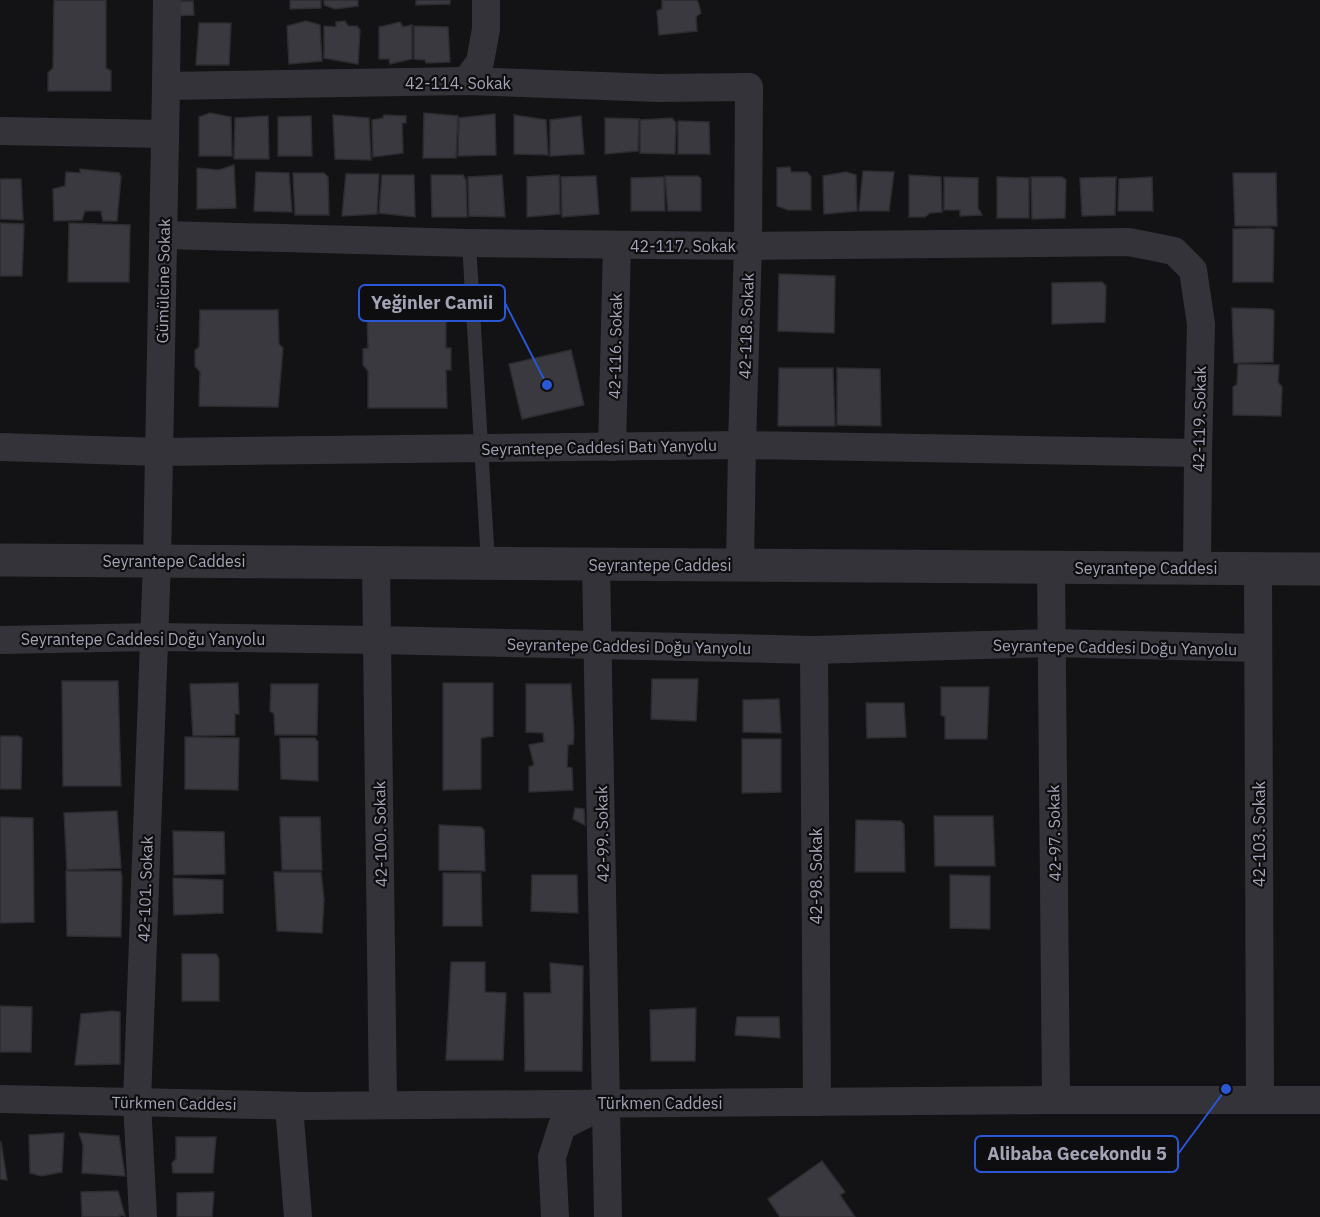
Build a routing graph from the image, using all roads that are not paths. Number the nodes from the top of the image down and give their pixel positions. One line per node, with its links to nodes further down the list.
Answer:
1 (167, 0): 4 (street, Gümülcine Sokak)
2 (486, 0): 3 (street)
3 (466, 81): 4 (street, 42-114. Sokak); 5 (street, 42-114. Sokak)
4 (166, 86): 7 (street, Gümülcine Sokak)
5 (749, 87): 11 (street, 42-118. Sokak)
6 (0, 131): 7 (street)
7 (165, 134): 8 (street, Gümülcine Sokak)
8 (164, 236): 9 (street, 42-117. Sokak); 17 (street, Gümülcine Sokak)
9 (469, 243): 10 (street, 42-117. Sokak); 16 (lane)
10 (617, 245): 11 (street, 42-117. Sokak); 15 (street, 42-116. Sokak)
11 (748, 246): 12 (street, 42-117. Sokak); 13 (street, 42-118. Sokak)
12 (1193, 270): 18 (street, 42-119. Sokak)
13 (742, 445): 15 (street, Seyrantepe Caddesi Batı Yanyolu); 18 (street, Seyrantepe Caddesi Batı Yanyolu); 24 (street, 42-118. Sokak)
14 (0, 447): 17 (street, Seyrantepe Caddesi Batı Yanyolu)
15 (612, 447): 16 (street, Seyrantepe Caddesi Batı Yanyolu)
16 (482, 448): 17 (street, Seyrantepe Caddesi Batı Yanyolu); 22 (lane)
17 (160, 452): 20 (street, Gümülcine Sokak)
18 (1198, 453): 26 (street, 42-119. Sokak)
19 (0, 560): 20 (street, Seyrantepe Caddesi)
20 (158, 561): 21 (street, Seyrantepe Caddesi); 29 (street, 42-101. Sokak)
21 (376, 563): 22 (street, Seyrantepe Caddesi); 31 (street, 42-100. Sokak)
22 (488, 563): 23 (street, Seyrantepe Caddesi)
23 (596, 564): 24 (street, Seyrantepe Caddesi); 33 (street, 42-99. Sokak)
24 (740, 565): 25 (street, Seyrantepe Caddesi)
25 (1051, 567): 26 (street, Seyrantepe Caddesi); 32 (street, 42-97. Sokak)
26 (1197, 568): 27 (street, Seyrantepe Caddesi)
27 (1258, 569): 28 (street, Seyrantepe Caddesi); 34 (street, 42-103. Sokak)
28 (1320, 569)
29 (155, 637): 30 (street, Seyrantepe Caddesi Doğu Yanyolu); 31 (street, Seyrantepe Caddesi Doğu Yanyolu); 40 (street, 42-101. Sokak)
30 (0, 640)
31 (377, 640): 33 (street, Seyrantepe Caddesi Doğu Yanyolu); 43 (street, 42-100. Sokak)
32 (1052, 644): 34 (street, Seyrantepe Caddesi Doğu Yanyolu); 35 (street, Seyrantepe Caddesi Doğu Yanyolu); 37 (street, 42-97. Sokak)
33 (598, 645): 35 (street, Seyrantepe Caddesi Doğu Yanyolu); 42 (street, 42-99. Sokak)
34 (1258, 648): 38 (street, 42-103. Sokak)
35 (814, 650): 41 (street, 42-98. Sokak)
36 (0, 1099): 40 (street, Türkmen Caddesi)
37 (1056, 1100): 38 (street, Türkmen Caddesi); 41 (street, Türkmen Caddesi)
38 (1260, 1100): 39 (street, Türkmen Caddesi)
39 (1320, 1100)
40 (137, 1102): 44 (street, Türkmen Caddesi); 45 (street, 42-101. Sokak)
41 (817, 1102): 42 (street, Türkmen Caddesi)
42 (607, 1103): 43 (street, Türkmen Caddesi); 47 (street); 48 (street, 42-99. Sokak)
43 (383, 1105): 44 (street, Türkmen Caddesi)
44 (289, 1106): 46 (street)
45 (143, 1217)
46 (298, 1217)
47 (555, 1217)
48 (608, 1217)

